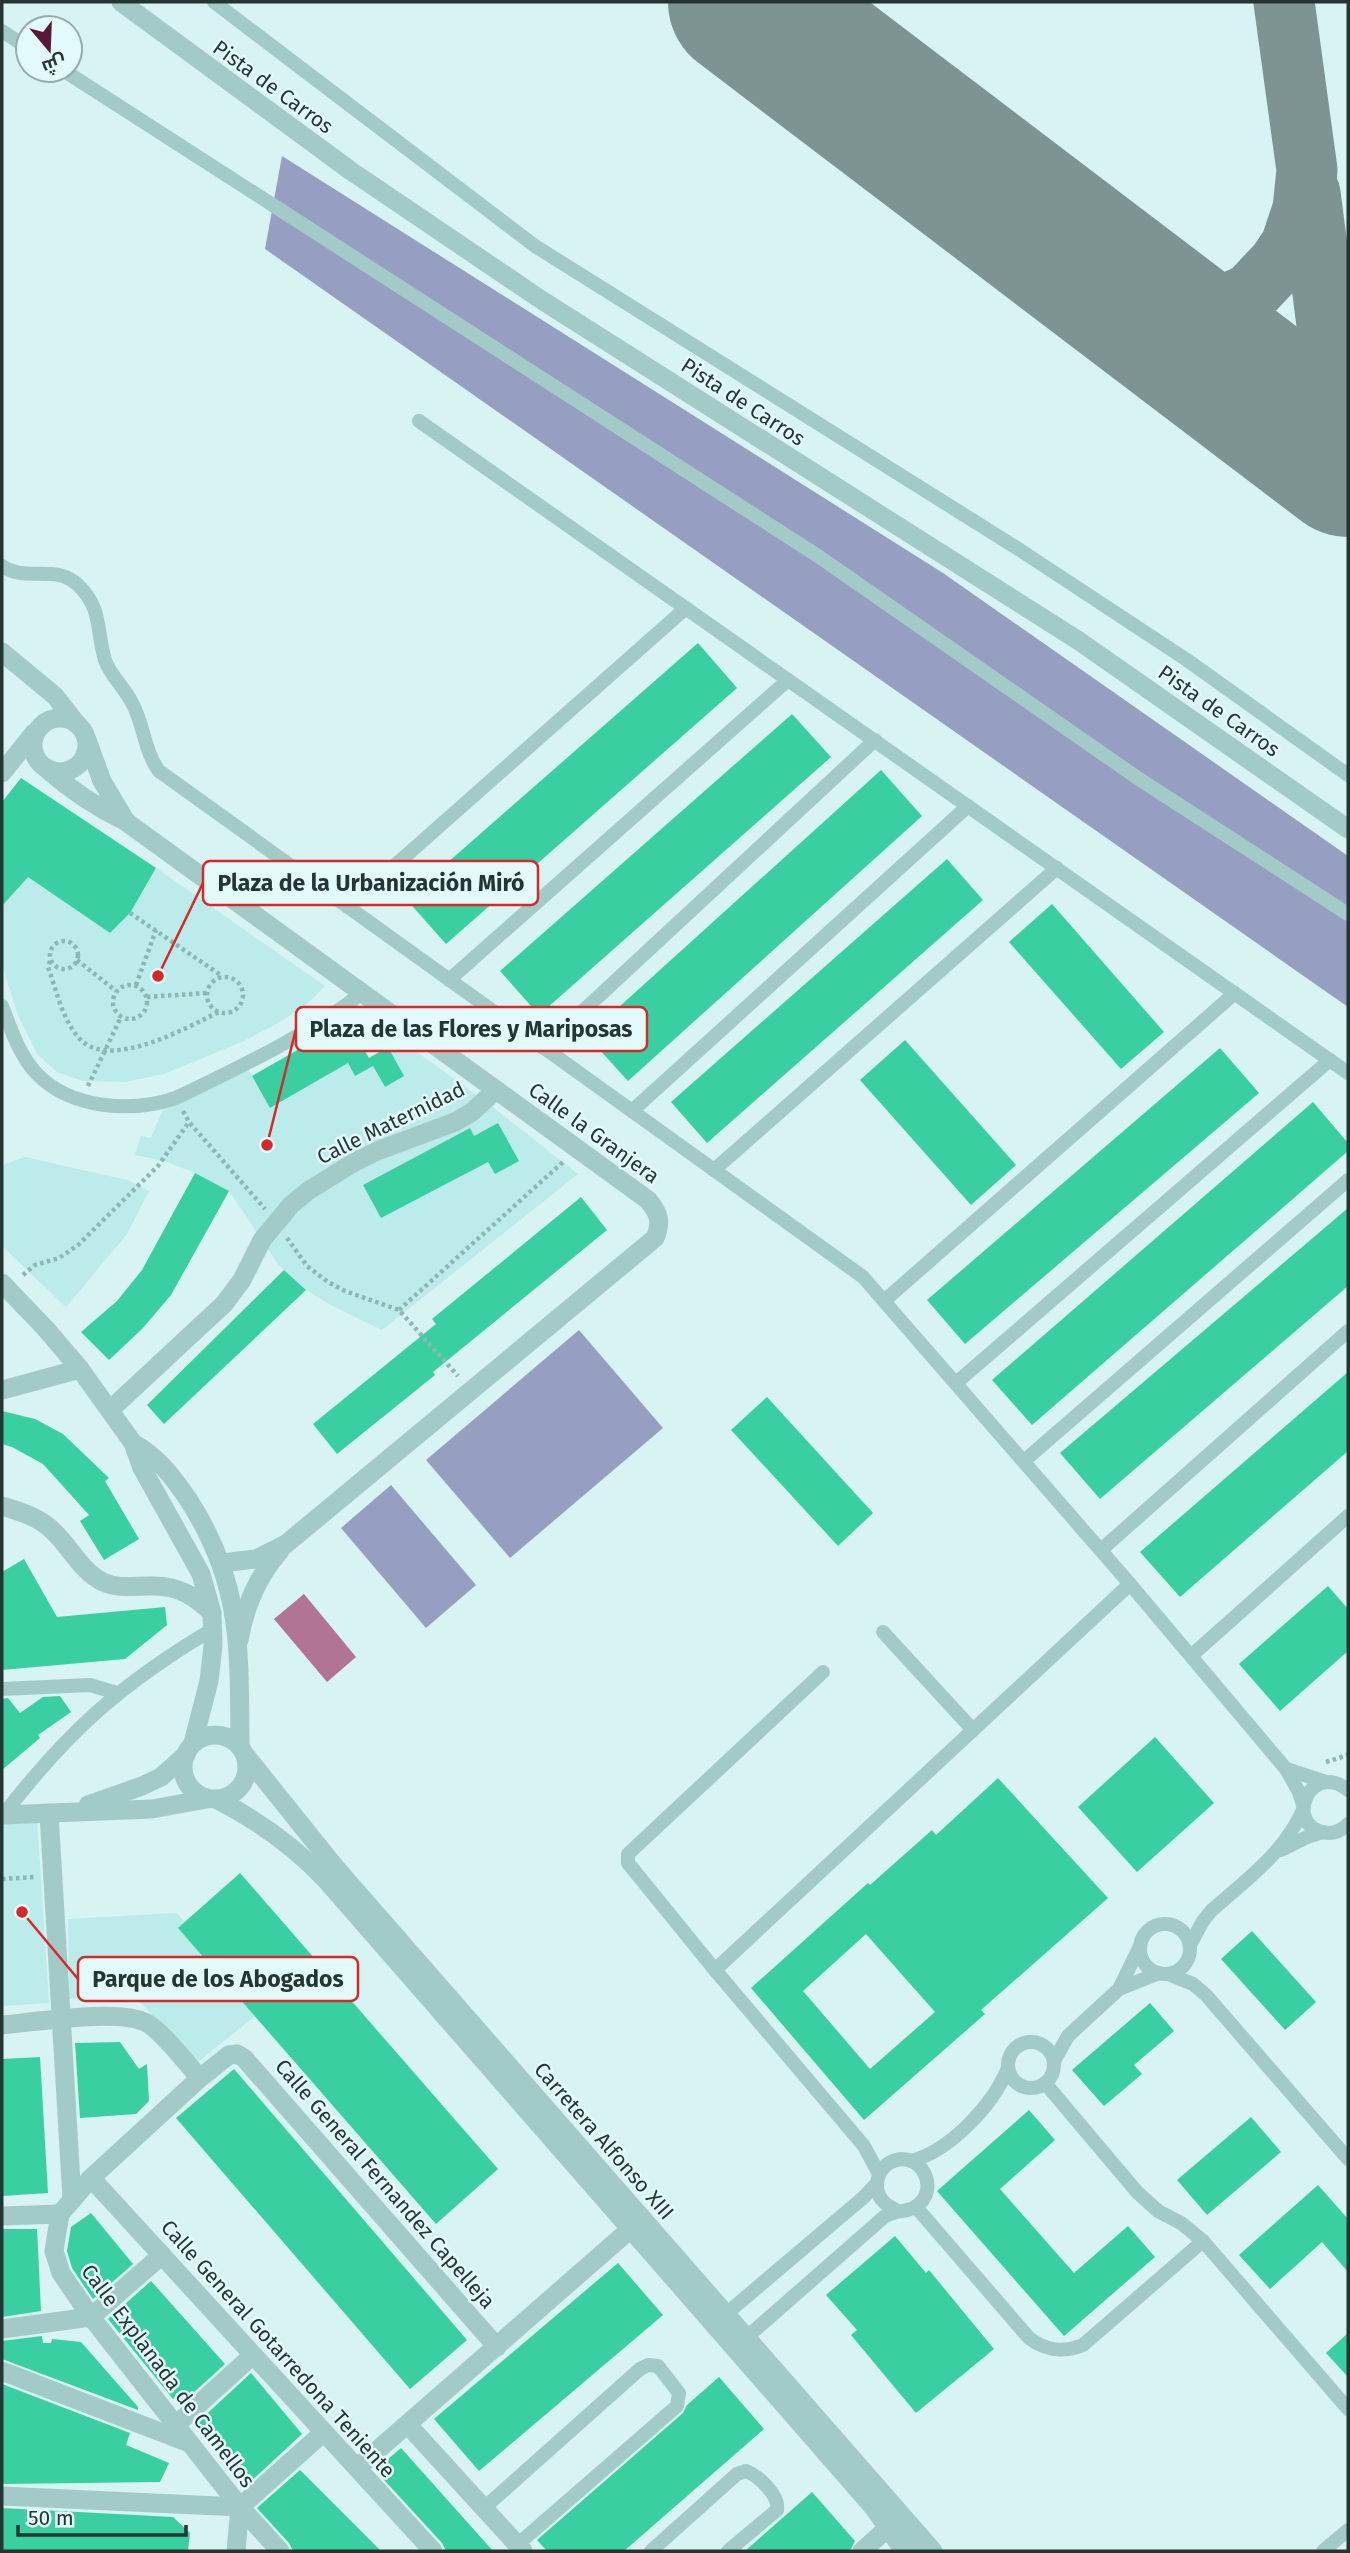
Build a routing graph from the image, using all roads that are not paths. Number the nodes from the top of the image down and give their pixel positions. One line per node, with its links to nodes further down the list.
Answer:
1 (121, 2): 18 (street, Pista de Carros)
2 (214, 2): 15 (lane)
3 (84, 84): 21 (lane)
4 (419, 421): 6 (lane)
5 (2, 566): 20 (lane)
6 (686, 608): 8 (lane); 20 (lane)
7 (2, 652): 9 (street, Calle la Granjera)
8 (788, 680): 12 (lane); 22 (lane)
9 (40, 686): 10 (street); 11 (street, Calle la Granjera)
10 (40, 727): 11 (street); 13 (street); 14 (street)
11 (81, 730): 13 (street); 17 (street, Calle la Granjera)
12 (874, 740): 16 (lane); 26 (lane)
13 (45, 768): 14 (street); 17 (street, Calle la Granjera)
14 (4, 770)
15 (1348, 775)
16 (968, 806): 19 (lane); 30 (lane)
17 (125, 821): 23 (street, Calle la Granjera)
18 (1348, 829)
19 (1057, 868): 24 (lane); 31 (lane)
20 (348, 907): 22 (lane)
21 (1348, 914)
22 (449, 980): 26 (lane)
23 (361, 993): 25 (lane); 29 (street, Calle la Granjera)
24 (1235, 993): 27 (lane); 34 (lane)
25 (2, 1006)
26 (543, 1048): 30 (lane)
27 (1330, 1060): 28 (lane); 37 (lane)
28 (1348, 1073)
29 (496, 1090): 39 (street, Calle Maternidad); 44 (street, Calle la Granjera)
30 (632, 1111): 31 (lane)
31 (714, 1171): 34 (lane)
32 (1348, 1180): 41 (lane)
33 (6, 1287): 36 (street)
34 (884, 1301): 37 (lane)
35 (1348, 1331): 45 (lane)
36 (80, 1369): 38 (street); 39 (street)
37 (956, 1383): 41 (lane)
38 (2, 1390)
39 (110, 1410): 40 (street)
40 (133, 1443): 46 (street); 48 (street)
41 (1024, 1461): 45 (lane)
42 (2, 1506): 48 (street)
43 (1348, 1516): 51 (lane)
44 (286, 1544): 46 (street, Calle la Granjera); 50 (street, Calle la Granjera)
45 (1101, 1550): 47 (lane)
46 (222, 1563): 50 (street)
47 (1130, 1584): 51 (lane); 55 (lane)
48 (213, 1621): 54 (lane); 56 (street)
49 (883, 1632): 55 (lane)
50 (239, 1641): 57 (street)
51 (1191, 1656): 58 (lane)
52 (823, 1672): 74 (lane)
53 (2, 1689): 54 (lane)
54 (117, 1693): 65 (lane)
55 (973, 1730): 74 (lane)
56 (189, 1749): 57 (street); 62 (street); 64 (street)
57 (243, 1750): 62 (street); 100 (street, Carretera Alfonso XIII)
58 (1286, 1769): 60 (lane); 63 (lane)
59 (1348, 1775): 60 (lane)
60 (1330, 1782): 61 (lane); 63 (lane)
61 (1348, 1790)
62 (212, 1799): 64 (street); 100 (street, Carretera Alfonso XIII)
63 (1303, 1807): 67 (lane); 69 (lane)
64 (57, 1812): 65 (street); 78 (street, Calle Explanada de Camellos)
65 (3, 1814)
66 (1348, 1824): 67 (lane)
67 (1326, 1833): 68 (lane); 69 (lane)
68 (1348, 1841)
69 (1276, 1853): 70 (lane)
70 (1211, 1911): 71 (lane); 73 (lane)
71 (1172, 1925): 72 (lane); 73 (lane)
72 (1140, 1946): 75 (lane); 76 (lane)
73 (1190, 1948): 75 (lane); 77 (lane)
74 (715, 1970): 88 (lane)
75 (1163, 1973): 76 (lane); 77 (lane)
76 (1119, 1989): 80 (lane)
77 (1206, 1995): 90 (lane)
78 (60, 2020): 79 (street); 84 (street); 96 (street, Calle Explanada de Camellos)
79 (2, 2025)
80 (1068, 2036): 81 (lane); 82 (lane)
81 (1042, 2045): 82 (lane); 83 (lane)
82 (1054, 2061): 85 (lane)
83 (1008, 2068): 86 (lane); 87 (lane)
84 (200, 2077): 93 (street); 107 (street, Calle General Fernandez Capelleja)
85 (1045, 2083): 86 (lane); 101 (lane)
86 (1026, 2087): 87 (lane)
87 (992, 2100): 89 (lane)
88 (864, 2146): 91 (lane); 94 (lane)
89 (939, 2150): 92 (lane); 95 (lane)
90 (1348, 2159)
91 (893, 2161): 92 (lane); 94 (lane)
92 (911, 2161): 95 (lane)
93 (91, 2178): 96 (street); 102 (street, Calle General Gotarredona Teniente)
94 (878, 2178): 98 (lane); 103 (lane)
95 (927, 2178): 97 (lane)
96 (66, 2206): 99 (street); 104 (street, Calle Explanada de Camellos)
97 (916, 2207): 98 (lane); 101 (lane)
98 (896, 2210): 106 (lane)
99 (2, 2216)
100 (637, 2224): 103 (street, Carretera Alfonso XIII); 107 (street); 119 (street, Carretera Alfonso XIII)
101 (1203, 2241): 110 (lane)
102 (162, 2255): 104 (street); 108 (street, Calle General Gotarredona Teniente)
103 (726, 2314): 106 (street, Carretera Alfonso XIII)
104 (91, 2316): 105 (street); 111 (street, Calle Explanada de Camellos)
105 (2, 2329)
106 (747, 2337): 119 (street, Carretera Alfonso XIII)
107 (497, 2347): 112 (street)
108 (253, 2355): 111 (street); 113 (street, Calle General Gotarredona Teniente)
109 (2, 2371): 114 (street)
110 (1348, 2409)
111 (176, 2425): 114 (street, Calle Explanada de Camellos)
112 (408, 2425): 115 (street); 118 (street)
113 (324, 2432): 115 (street, Calle General Gotarredona Teniente); 117 (street)
114 (190, 2444): 117 (street, Calle Explanada de Camellos)
115 (357, 2468): 124 (street, Calle General Gotarredona Teniente)
116 (2, 2496): 117 (street)
117 (240, 2507): 122 (street); 123 (street, Calle Explanada de Camellos)
118 (484, 2508): 121 (street); 121 (lane)
119 (898, 2525): 127 (street); 128 (street, Carretera Alfonso XIII); 129 (street); 130 (street, Carretera Alfonso XIII)
120 (1348, 2530): 131 (lane)
121 (520, 2548)
122 (236, 2551)
123 (280, 2551)
124 (433, 2551)
125 (651, 2551): 126 (lane)
126 (728, 2551)
127 (862, 2551)
128 (904, 2551)
129 (916, 2551)
130 (933, 2551)
131 (1323, 2551)

